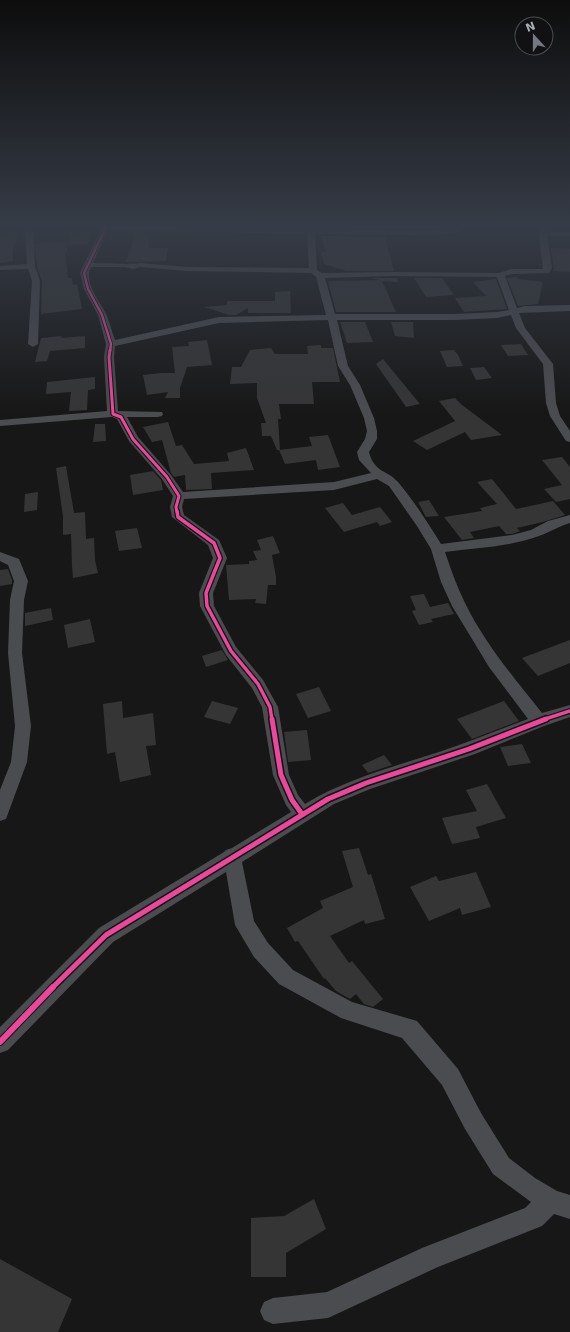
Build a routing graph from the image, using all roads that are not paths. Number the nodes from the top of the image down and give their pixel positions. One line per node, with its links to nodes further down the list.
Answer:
1 (36, 287): 8 (street)
2 (88, 287): 9 (street)
3 (322, 287): 7 (street)
4 (505, 287): 6 (street)
5 (570, 308): 6 (street)
6 (514, 312): 7 (street); 13 (street)
7 (332, 317): 9 (street); 14 (street)
8 (33, 344)
9 (111, 344): 10 (street)
10 (113, 414): 11 (street); 12 (street); 15 (street)
11 (158, 414)
12 (0, 423)
13 (570, 439)
14 (379, 475): 15 (street); 17 (street)
15 (179, 496): 22 (street)
16 (570, 519): 17 (street)
17 (437, 549): 20 (street)
18 (0, 556): 21 (street)
19 (570, 711): 20 (street)
20 (539, 721): 22 (street)
21 (0, 813)
22 (302, 814): 23 (street)
23 (232, 856): 24 (street); 25 (street)
24 (0, 1042)
25 (560, 1204): 26 (street)
26 (273, 1311)

